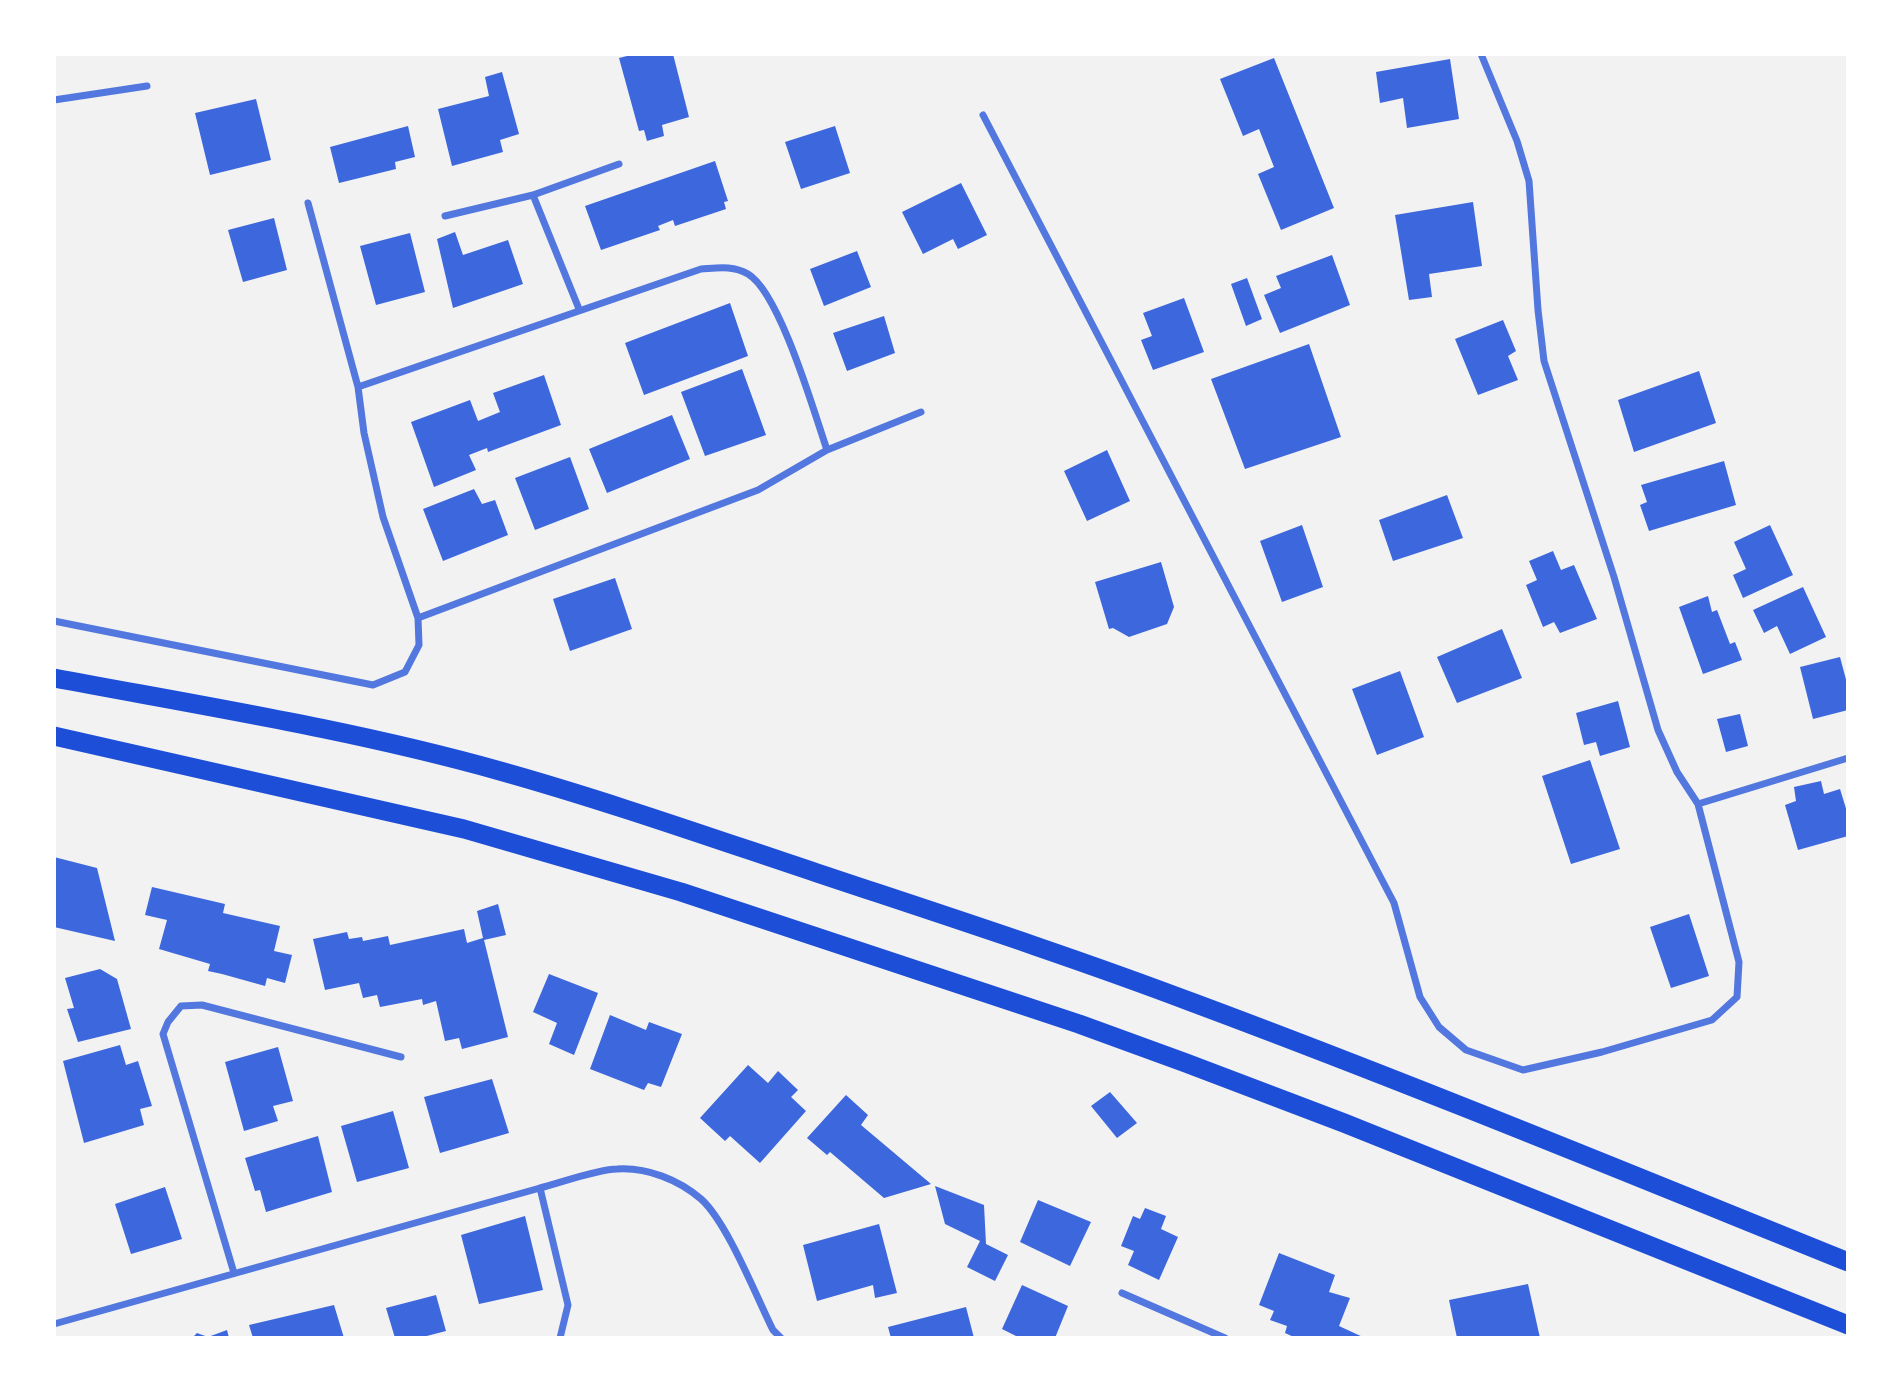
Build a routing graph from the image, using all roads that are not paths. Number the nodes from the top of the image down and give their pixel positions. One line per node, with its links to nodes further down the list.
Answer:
1 (1481, 54): 18 (street)
2 (147, 86): 3 (street)
3 (54, 100)
4 (983, 115): 18 (street)
5 (619, 164): 6 (street)
6 (533, 195): 8 (street); 9 (street)
7 (308, 203): 10 (street)
8 (446, 216)
9 (579, 309): 10 (street); 12 (street)
10 (358, 387): 13 (street)
11 (921, 412): 12 (street)
12 (827, 450): 13 (street)
13 (418, 618): 14 (street)
14 (54, 621)
15 (54, 678): 21 (highway)
16 (54, 736): 25 (highway)
17 (1848, 758): 18 (street)
18 (1698, 804)
19 (401, 1057): 22 (street)
20 (540, 1188): 22 (street); 26 (street); 27 (street)
21 (1848, 1262)
22 (234, 1273): 24 (street)
23 (1122, 1293): 28 (street)
24 (54, 1324)
25 (1848, 1325)
26 (560, 1338)
27 (780, 1338)
28 (1225, 1338)

